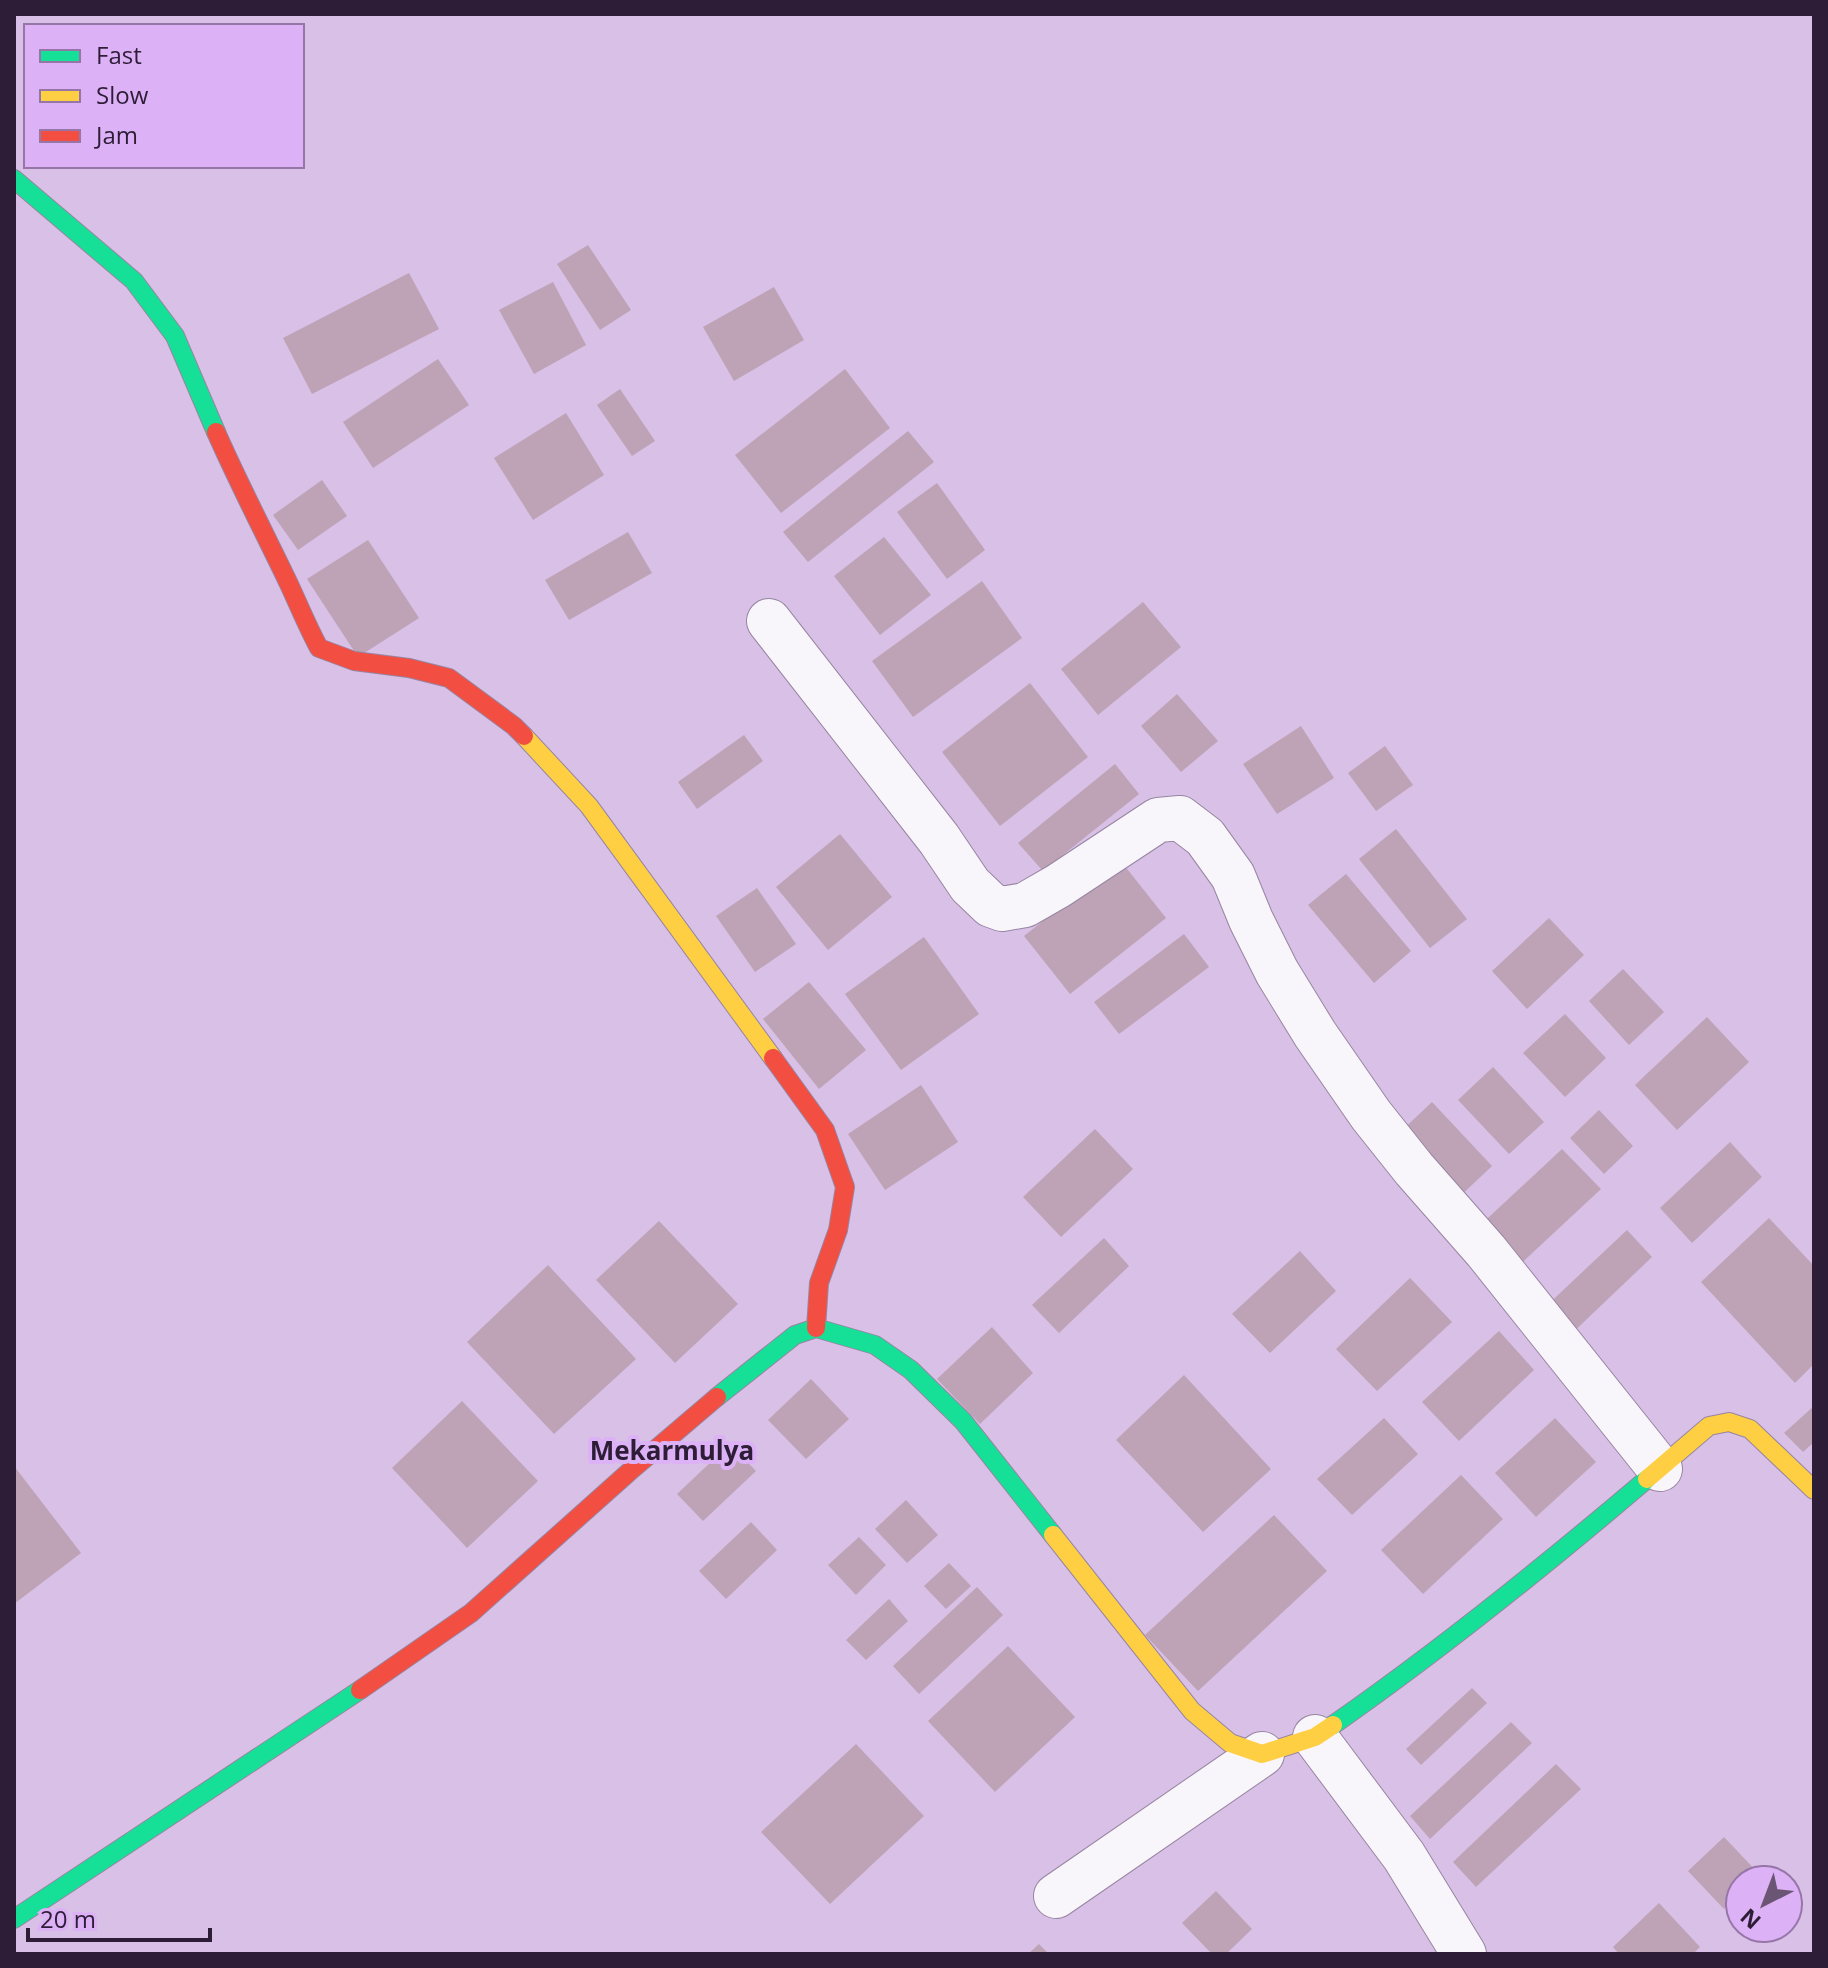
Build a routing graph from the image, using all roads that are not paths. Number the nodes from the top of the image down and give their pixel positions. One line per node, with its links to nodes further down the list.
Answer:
1 (14, 179): 3 (street)
2 (769, 621): 4 (street)
3 (816, 1328): 7 (street); 9 (street)
4 (1660, 1469): 5 (street); 6 (street)
5 (1814, 1490)
6 (1315, 1737): 7 (street); 10 (street)
7 (1262, 1754): 8 (street)
8 (1056, 1896)
9 (14, 1919)
10 (1464, 1954)

